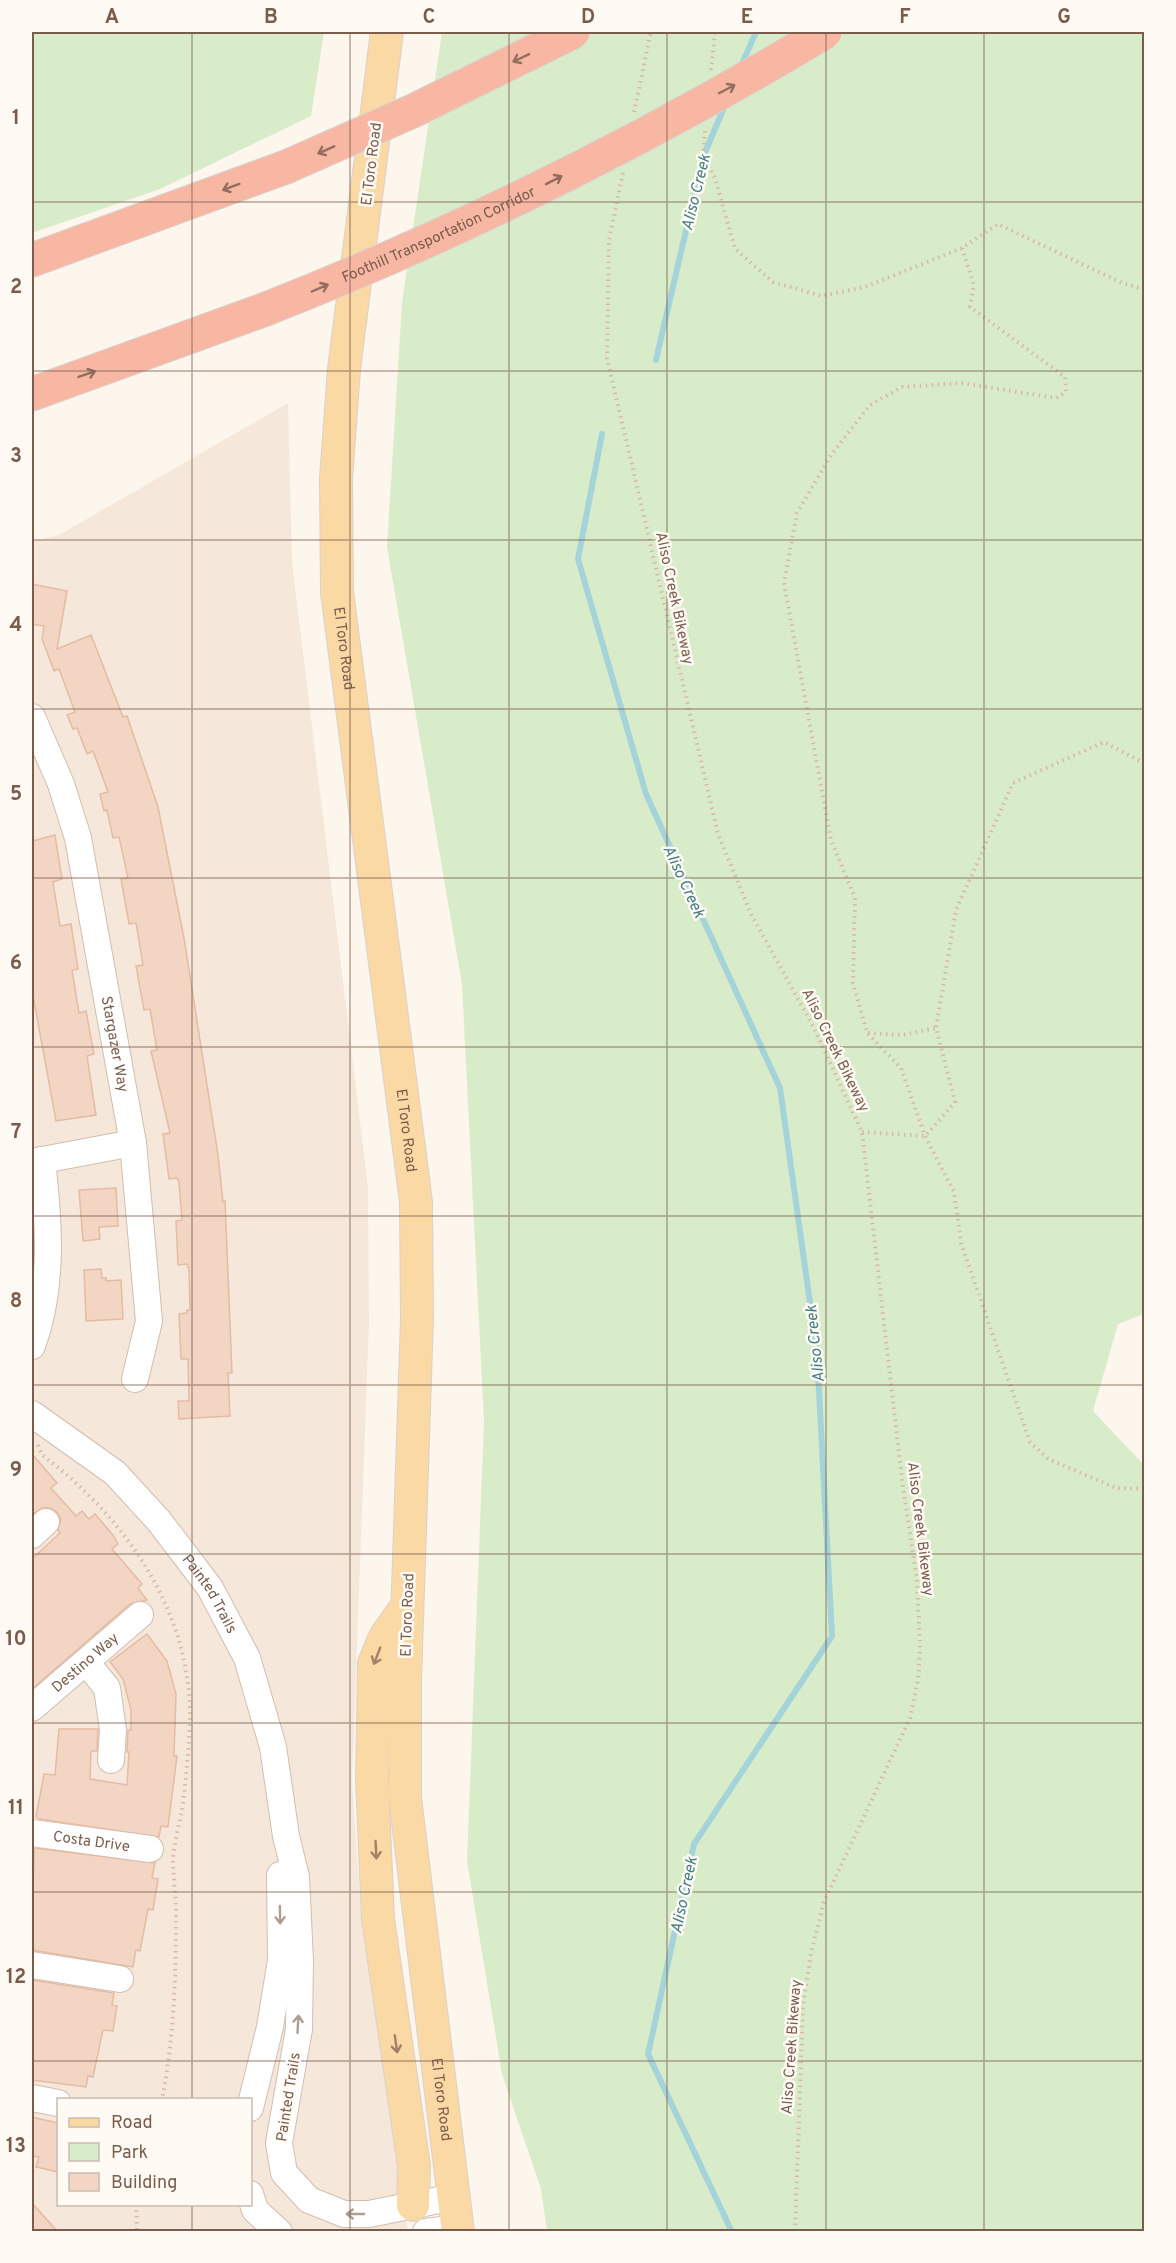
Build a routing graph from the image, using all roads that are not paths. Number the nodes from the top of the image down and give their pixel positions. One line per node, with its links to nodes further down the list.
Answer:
1 (387, 32): 12 (main road, El Toro Road)
2 (573, 32): 4 (highway, one-way to 4, bridge)
3 (825, 32): 5 (highway, Foothill Transportation Corridor, one-way to 3, bridge)
4 (32, 260)
5 (32, 394)
6 (32, 717): 7 (street, Stargazer Way)
7 (133, 1143): 8 (street); 10 (street, Stargazer Way)
8 (37, 1161): 9 (street)
9 (32, 1346)
10 (135, 1379)
11 (37, 1417): 18 (street, Painted Trails)
12 (407, 1606): 25 (main road, El Toro Road); 27 (main road, one-way to 27)
13 (140, 1615): 14 (street, Destino Way)
14 (87, 1663): 15 (street, Destino Way); 16 (street)
15 (32, 1707)
16 (111, 1760)
17 (32, 1833): 19 (street, Costa Drive)
18 (286, 1836): 23 (street, Painted Trails, one-way to 23); 27 (street, Painted Trails, one-way to 18)
19 (150, 1849)
20 (32, 1965): 21 (street)
21 (120, 1979)
22 (32, 2098): 24 (street)
23 (252, 2100)
24 (57, 2103)
25 (454, 2197): 27 (street, Painted Trails); 28 (main road, El Toro Road)
26 (252, 2200): 29 (street)
27 (419, 2218): 28 (street, Painted Trails)
28 (458, 2230)
29 (279, 2232)

